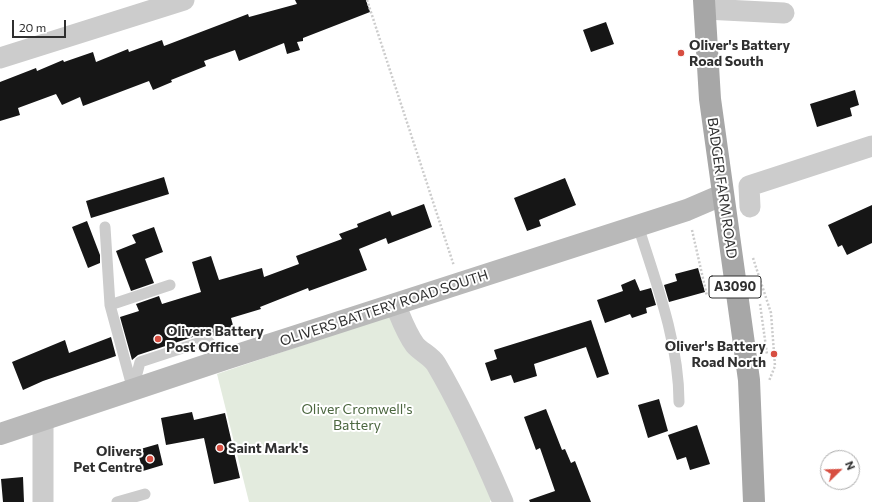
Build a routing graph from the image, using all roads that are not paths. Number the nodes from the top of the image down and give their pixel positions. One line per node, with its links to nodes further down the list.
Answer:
1 (184, 0): 4 (street)
2 (709, 5): 3 (street); 6 (main road, BADGER FARM ROAD / A3090)
3 (784, 13)
4 (0, 58)
5 (872, 146): 7 (street)
6 (722, 195): 8 (street, OLIVERS BATTERY ROAD SOUTH); 21 (main road, BADGER FARM ROAD / A3090)
7 (750, 207)
8 (638, 226): 11 (street, OLIVERS BATTERY ROAD SOUTH); 14 (lane)
9 (105, 227): 12 (lane)
10 (170, 285): 12 (lane)
11 (395, 304): 13 (street, OLIVERS BATTERY ROAD SOUTH); 20 (street)
12 (110, 305): 13 (lane)
13 (133, 390): 15 (street, OLIVERS BATTERY ROAD SOUTH)
14 (679, 402)
15 (43, 420): 16 (street, OLIVERS BATTERY ROAD SOUTH); 18 (street)
16 (0, 434)
17 (145, 494): 19 (lane)
18 (43, 502)
19 (117, 502)
20 (503, 502)
21 (754, 502)

